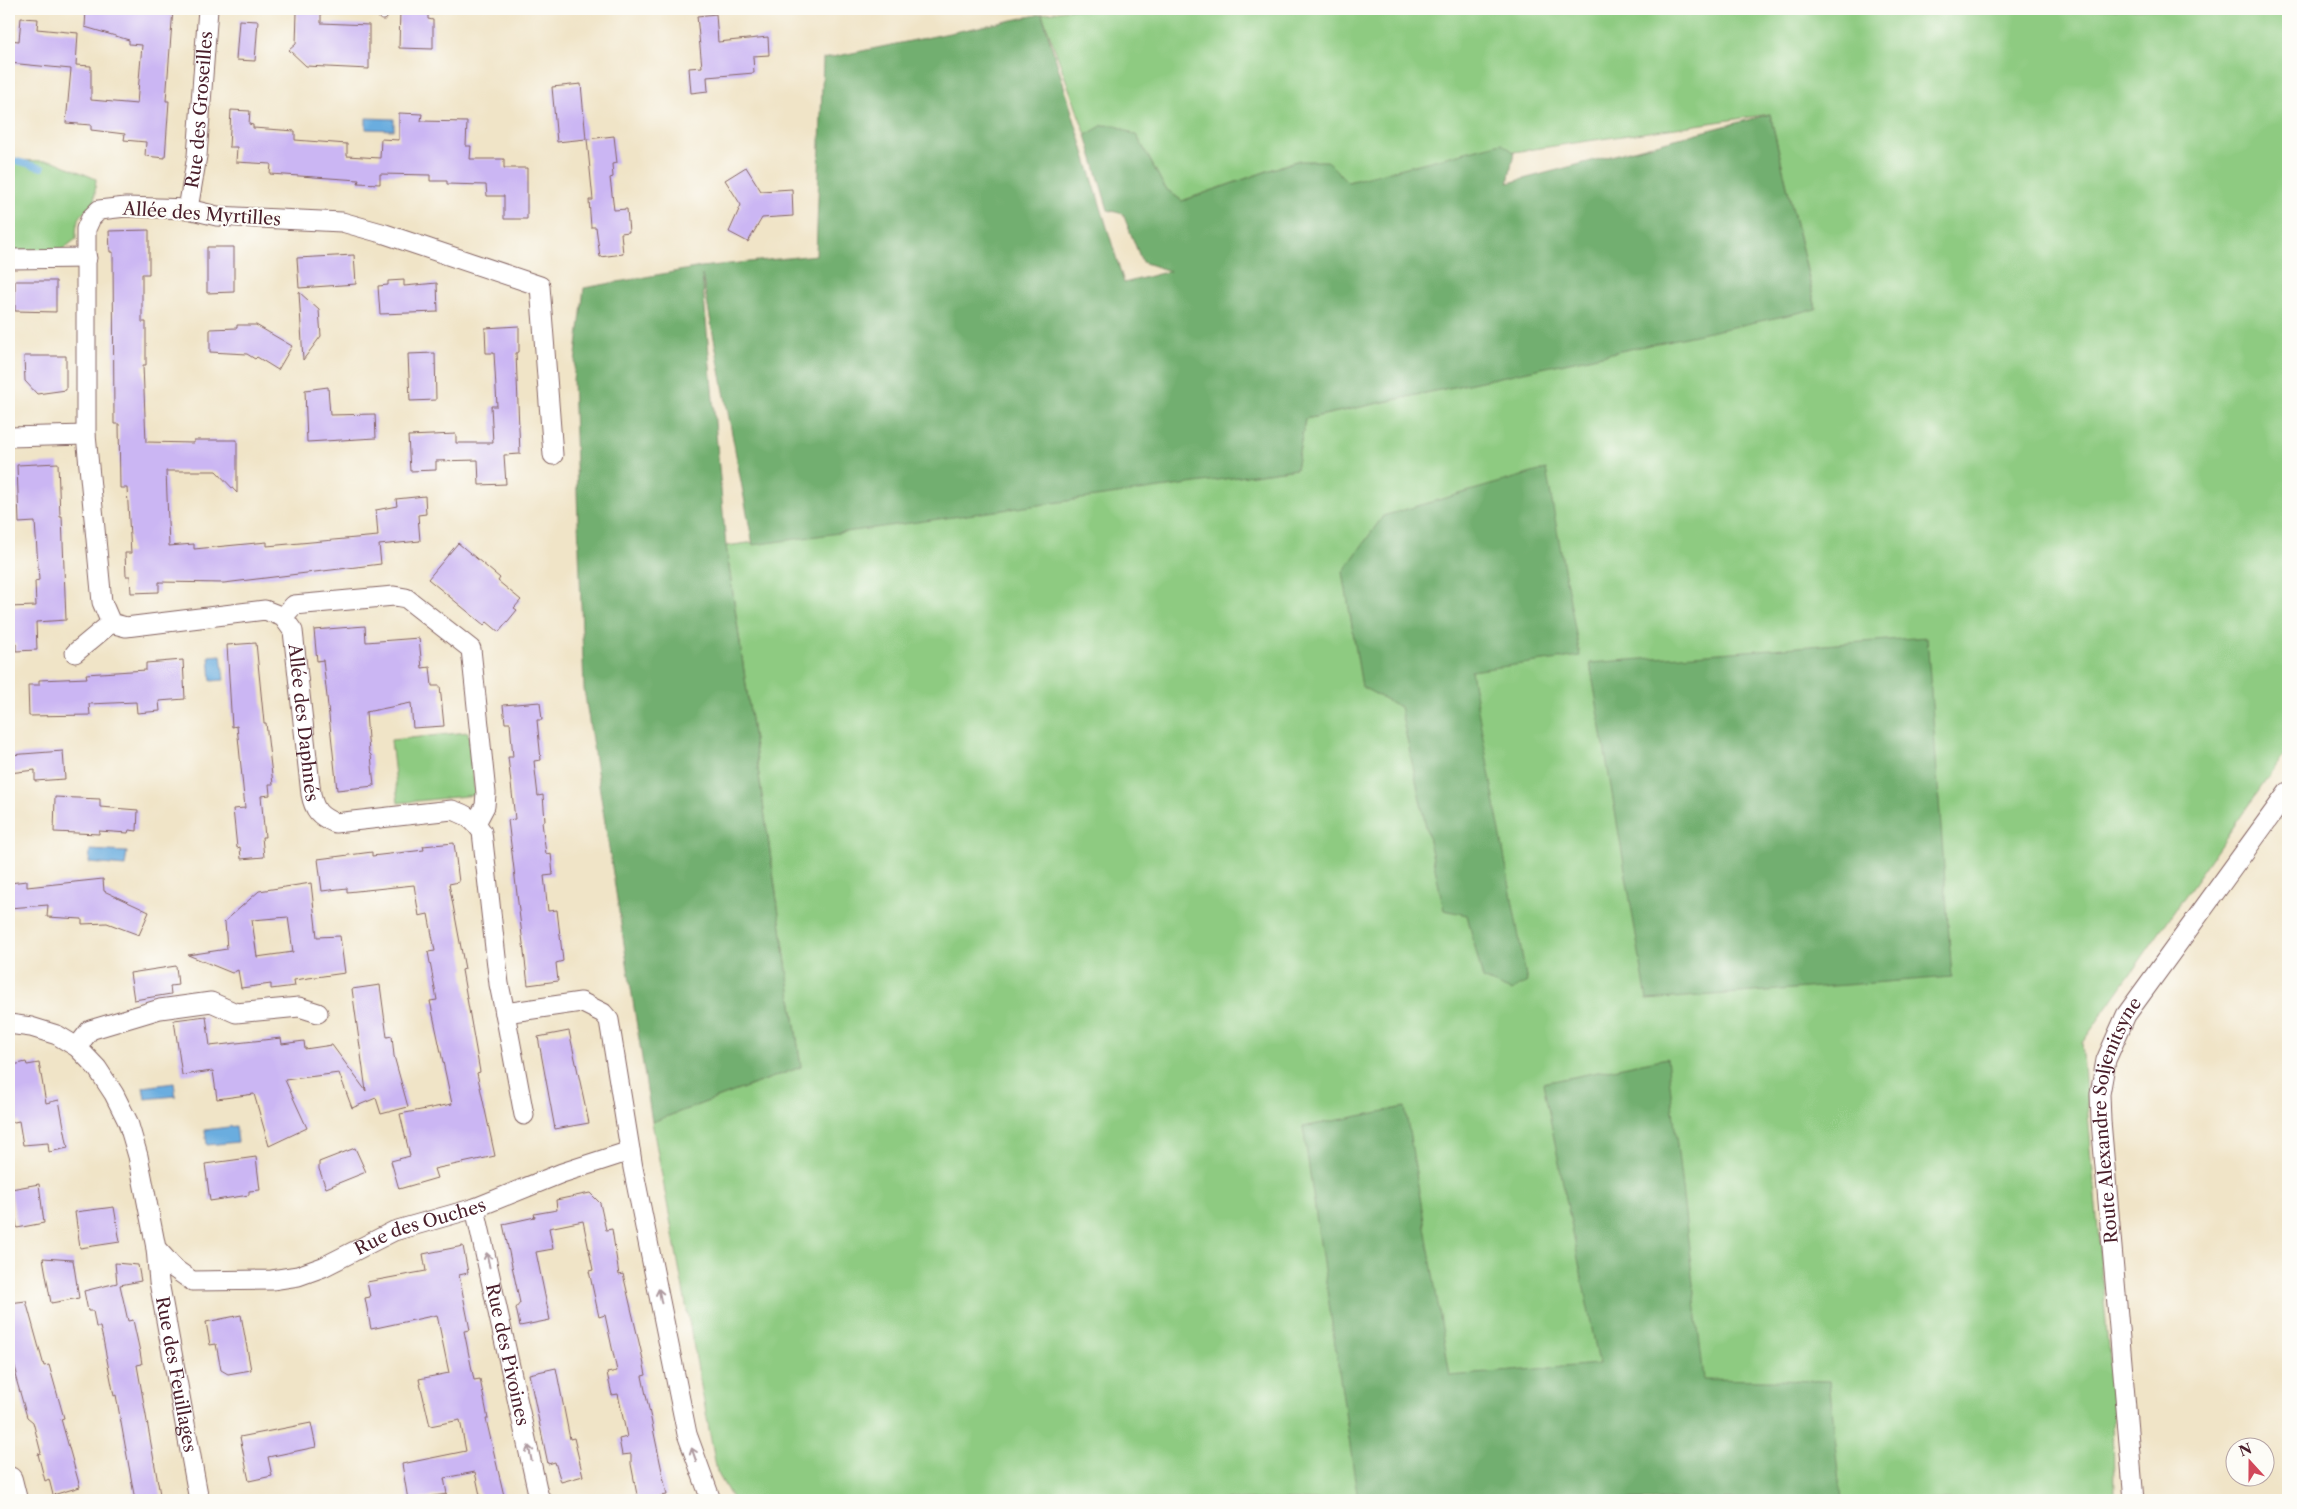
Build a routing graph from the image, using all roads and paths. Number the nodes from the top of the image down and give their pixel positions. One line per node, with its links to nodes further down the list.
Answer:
1 (208, 9): 2 (street, Rue des Groseilles)
2 (188, 210): 3 (street, Allée des Myrtilles); 7 (street, Allée des Myrtilles)
3 (87, 258): 4 (street); 5 (street, Allée des Myrtilles)
4 (9, 260)
5 (86, 435): 6 (street); 9 (street, Allée des Myrtilles)
6 (9, 437)
7 (553, 456)
8 (283, 617): 9 (street); 12 (street, Allée des Daphnés); 12 (street)
9 (111, 623): 10 (street)
10 (75, 654)
11 (2288, 792): 28 (street, Route Alexandre Soljenitsyne)
12 (476, 823): 14 (street)
13 (318, 1013): 16 (street)
14 (506, 1013): 17 (street); 18 (street)
15 (9, 1024): 16 (street)
16 (77, 1047): 20 (street)
17 (524, 1115)
18 (630, 1151): 19 (street, Rue des Ouches); 27 (street, one-way to 18)
19 (475, 1208): 21 (street, Rue des Ouches); 26 (street, Rue des Pivoines, one-way to 19)
20 (156, 1248): 21 (street); 22 (street, Rue des Feuillages)
21 (189, 1280): 22 (street)
22 (164, 1303): 25 (street, Rue des Feuillages)
23 (9, 1480): 24 (main road)
24 (14, 1500)
25 (199, 1500)
26 (542, 1500)
27 (710, 1500)
28 (2134, 1500)

